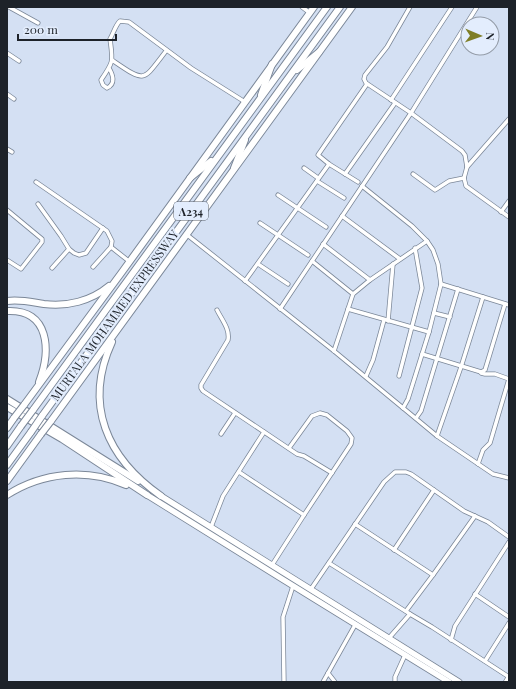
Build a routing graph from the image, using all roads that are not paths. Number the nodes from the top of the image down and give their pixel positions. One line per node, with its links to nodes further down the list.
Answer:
1 (9, 7): 11 (street)
2 (302, 7): 10 (street)
3 (314, 7): 10 (highway, MURTALA MOHAMMED EXPRESSWAY)
4 (327, 7): 25 (highway, MURTALA MOHAMMED EXPRESSWAY / A234)
5 (340, 7): 19 (highway, MURTALA MOHAMMED EXPRESSWAY / A234)
6 (352, 7): 13 (highway, MURTALA MOHAMMED EXPRESSWAY)
7 (410, 7): 20 (street)
8 (452, 7): 23 (street)
9 (477, 7): 27 (street)
10 (310, 13): 17 (highway, MURTALA MOHAMMED EXPRESSWAY)
11 (38, 23)
12 (166, 51): 15 (street); 15 (street); 24 (street)
13 (319, 52): 19 (highway); 37 (highway, MURTALA MOHAMMED EXPRESSWAY)
14 (7, 53): 16 (street)
15 (112, 60): 18 (street)
16 (19, 61)
17 (272, 64): 24 (highway, MURTALA MOHAMMED EXPRESSWAY); 25 (highway)
18 (109, 68): 18 (street)
19 (291, 74): 31 (highway, MURTALA MOHAMMED EXPRESSWAY / A234)
20 (367, 84): 23 (street); 35 (street)
21 (7, 94): 22 (street)
22 (14, 99)
23 (391, 100): 26 (street)
24 (245, 102): 41 (highway, MURTALA MOHAMMED EXPRESSWAY)
25 (258, 102): 34 (highway, MURTALA MOHAMMED EXPRESSWAY / A234)
26 (395, 103): 27 (street); 39 (street)
27 (411, 113): 36 (street); 46 (street)
28 (509, 119): 29 (street)
29 (505, 124): 30 (street); 36 (street)
30 (509, 127)
31 (249, 131): 37 (highway); 116 (highway, MURTALA MOHAMMED EXPRESSWAY / A234, bridge)
32 (7, 149): 33 (street)
33 (12, 152)
34 (217, 157): 41 (highway); 113 (highway, MURTALA MOHAMMED EXPRESSWAY / A234, bridge)
35 (329, 164): 39 (street); 43 (street)
36 (467, 167): 42 (street)
37 (234, 168): 59 (highway, MURTALA MOHAMMED EXPRESSWAY)
38 (304, 168): 43 (street)
39 (345, 174): 45 (street)
40 (412, 174): 42 (street)
41 (190, 178): 70 (highway, MURTALA MOHAMMED EXPRESSWAY)
42 (464, 178): 53 (street)
43 (318, 179): 48 (street); 51 (street)
44 (36, 182): 58 (street)
45 (358, 182)
46 (362, 186): 54 (street); 61 (street)
47 (278, 196): 51 (street)
48 (344, 198)
49 (509, 201): 53 (street)
50 (38, 204): 65 (street)
51 (297, 208): 57 (street); 60 (street)
52 (7, 210): 68 (street)
53 (501, 212): 55 (street)
54 (342, 216): 62 (street); 67 (street)
55 (509, 218)
56 (260, 223): 60 (street)
57 (326, 227)
58 (103, 228): 63 (street); 65 (street)
59 (186, 234): 77 (street); 92 (highway, MURTALA MOHAMMED EXPRESSWAY)
60 (278, 235): 66 (street); 71 (street)
61 (427, 241): 64 (street); 79 (street)
62 (323, 244): 69 (street); 76 (street)
63 (111, 248): 70 (street); 73 (street)
64 (416, 248): 67 (street); 93 (street)
65 (70, 249): 74 (street)
66 (308, 255)
67 (400, 258): 72 (street)
68 (7, 260)
69 (312, 261): 81 (street); 85 (street)
70 (130, 262): 75 (highway, MURTALA MOHAMMED EXPRESSWAY)
71 (258, 264): 77 (street); 78 (street)
72 (393, 264): 76 (street); 91 (street)
73 (93, 267)
74 (52, 268)
75 (122, 272): 83 (highway); 103 (highway, MURTALA MOHAMMED EXPRESSWAY)
76 (370, 280): 81 (street)
77 (245, 281): 85 (street)
78 (288, 284)
79 (441, 284): 80 (street); 89 (street)
80 (458, 289): 82 (street); 90 (street)
81 (353, 294): 86 (street)
82 (483, 297): 84 (street); 98 (street)
83 (7, 301)
84 (507, 304): 99 (street)
85 (280, 309): 95 (street)
86 (348, 309): 91 (street); 95 (street)
87 (217, 310): 107 (street)
88 (7, 311): 103 (highway)
89 (434, 313): 90 (street); 94 (street)
90 (450, 317): 97 (street)
91 (386, 320): 93 (street); 100 (street)
92 (121, 325): 120 (highway, MURTALA MOHAMMED EXPRESSWAY, bridge); 124 (highway)
93 (412, 328): 94 (street); 101 (street)
94 (428, 332): 96 (street)
95 (334, 351): 100 (street)
96 (422, 354): 97 (street); 106 (street)
97 (437, 359): 98 (street); 108 (street)
98 (461, 367): 99 (street); 112 (street)
99 (481, 372): 102 (street)
100 (366, 376): 106 (street)
101 (399, 376)
102 (509, 379): 115 (street)
103 (32, 394): 109 (highway, MURTALA MOHAMMED EXPRESSWAY, bridge)
104 (7, 399): 124 (highway)
105 (7, 407): 123 (highway)
106 (403, 408): 108 (street)
107 (235, 413): 110 (street); 111 (street)
108 (416, 418): 112 (street)
109 (7, 428)
110 (264, 432): 114 (street); 117 (street)
111 (220, 434)
112 (437, 436): 115 (street)
113 (7, 446)
114 (289, 448): 118 (street); 118 (street)
115 (478, 464): 119 (street)
116 (7, 465)
117 (239, 472): 125 (street); 128 (street)
118 (332, 473): 125 (street)
119 (509, 478)
120 (7, 481)
121 (434, 490): 126 (street); 127 (street); 131 (street)
122 (7, 495): 123 (highway)
123 (147, 495): 135 (main road)
124 (161, 496): 128 (main road)
125 (304, 515): 133 (street)
126 (475, 516): 129 (street); 134 (street)
127 (356, 524): 131 (street); 132 (street)
128 (211, 527): 133 (main road)
129 (509, 537)
130 (509, 542): 137 (street)
131 (394, 550): 134 (street)
132 (329, 563): 136 (street); 138 (street)
133 (272, 565): 136 (main road)
134 (433, 575): 138 (street)
135 (294, 586): 142 (main road); 149 (street)
136 (311, 589): 143 (main road)
137 (475, 594): 140 (street); 144 (street)
138 (406, 611): 139 (street)
139 (410, 614): 143 (street); 144 (street)
140 (509, 617)
141 (509, 623): 146 (street)
142 (355, 625): 145 (main road); 147 (street)
143 (389, 638): 154 (main road)
144 (450, 640): 146 (street)
145 (405, 655): 152 (street); 153 (main road)
146 (485, 661): 148 (street)
147 (328, 673): 150 (street); 151 (street)
148 (509, 677): 155 (street)
149 (284, 682)
150 (323, 682)
151 (335, 682)
152 (395, 682)
153 (449, 682)
154 (459, 682)
155 (506, 682)

